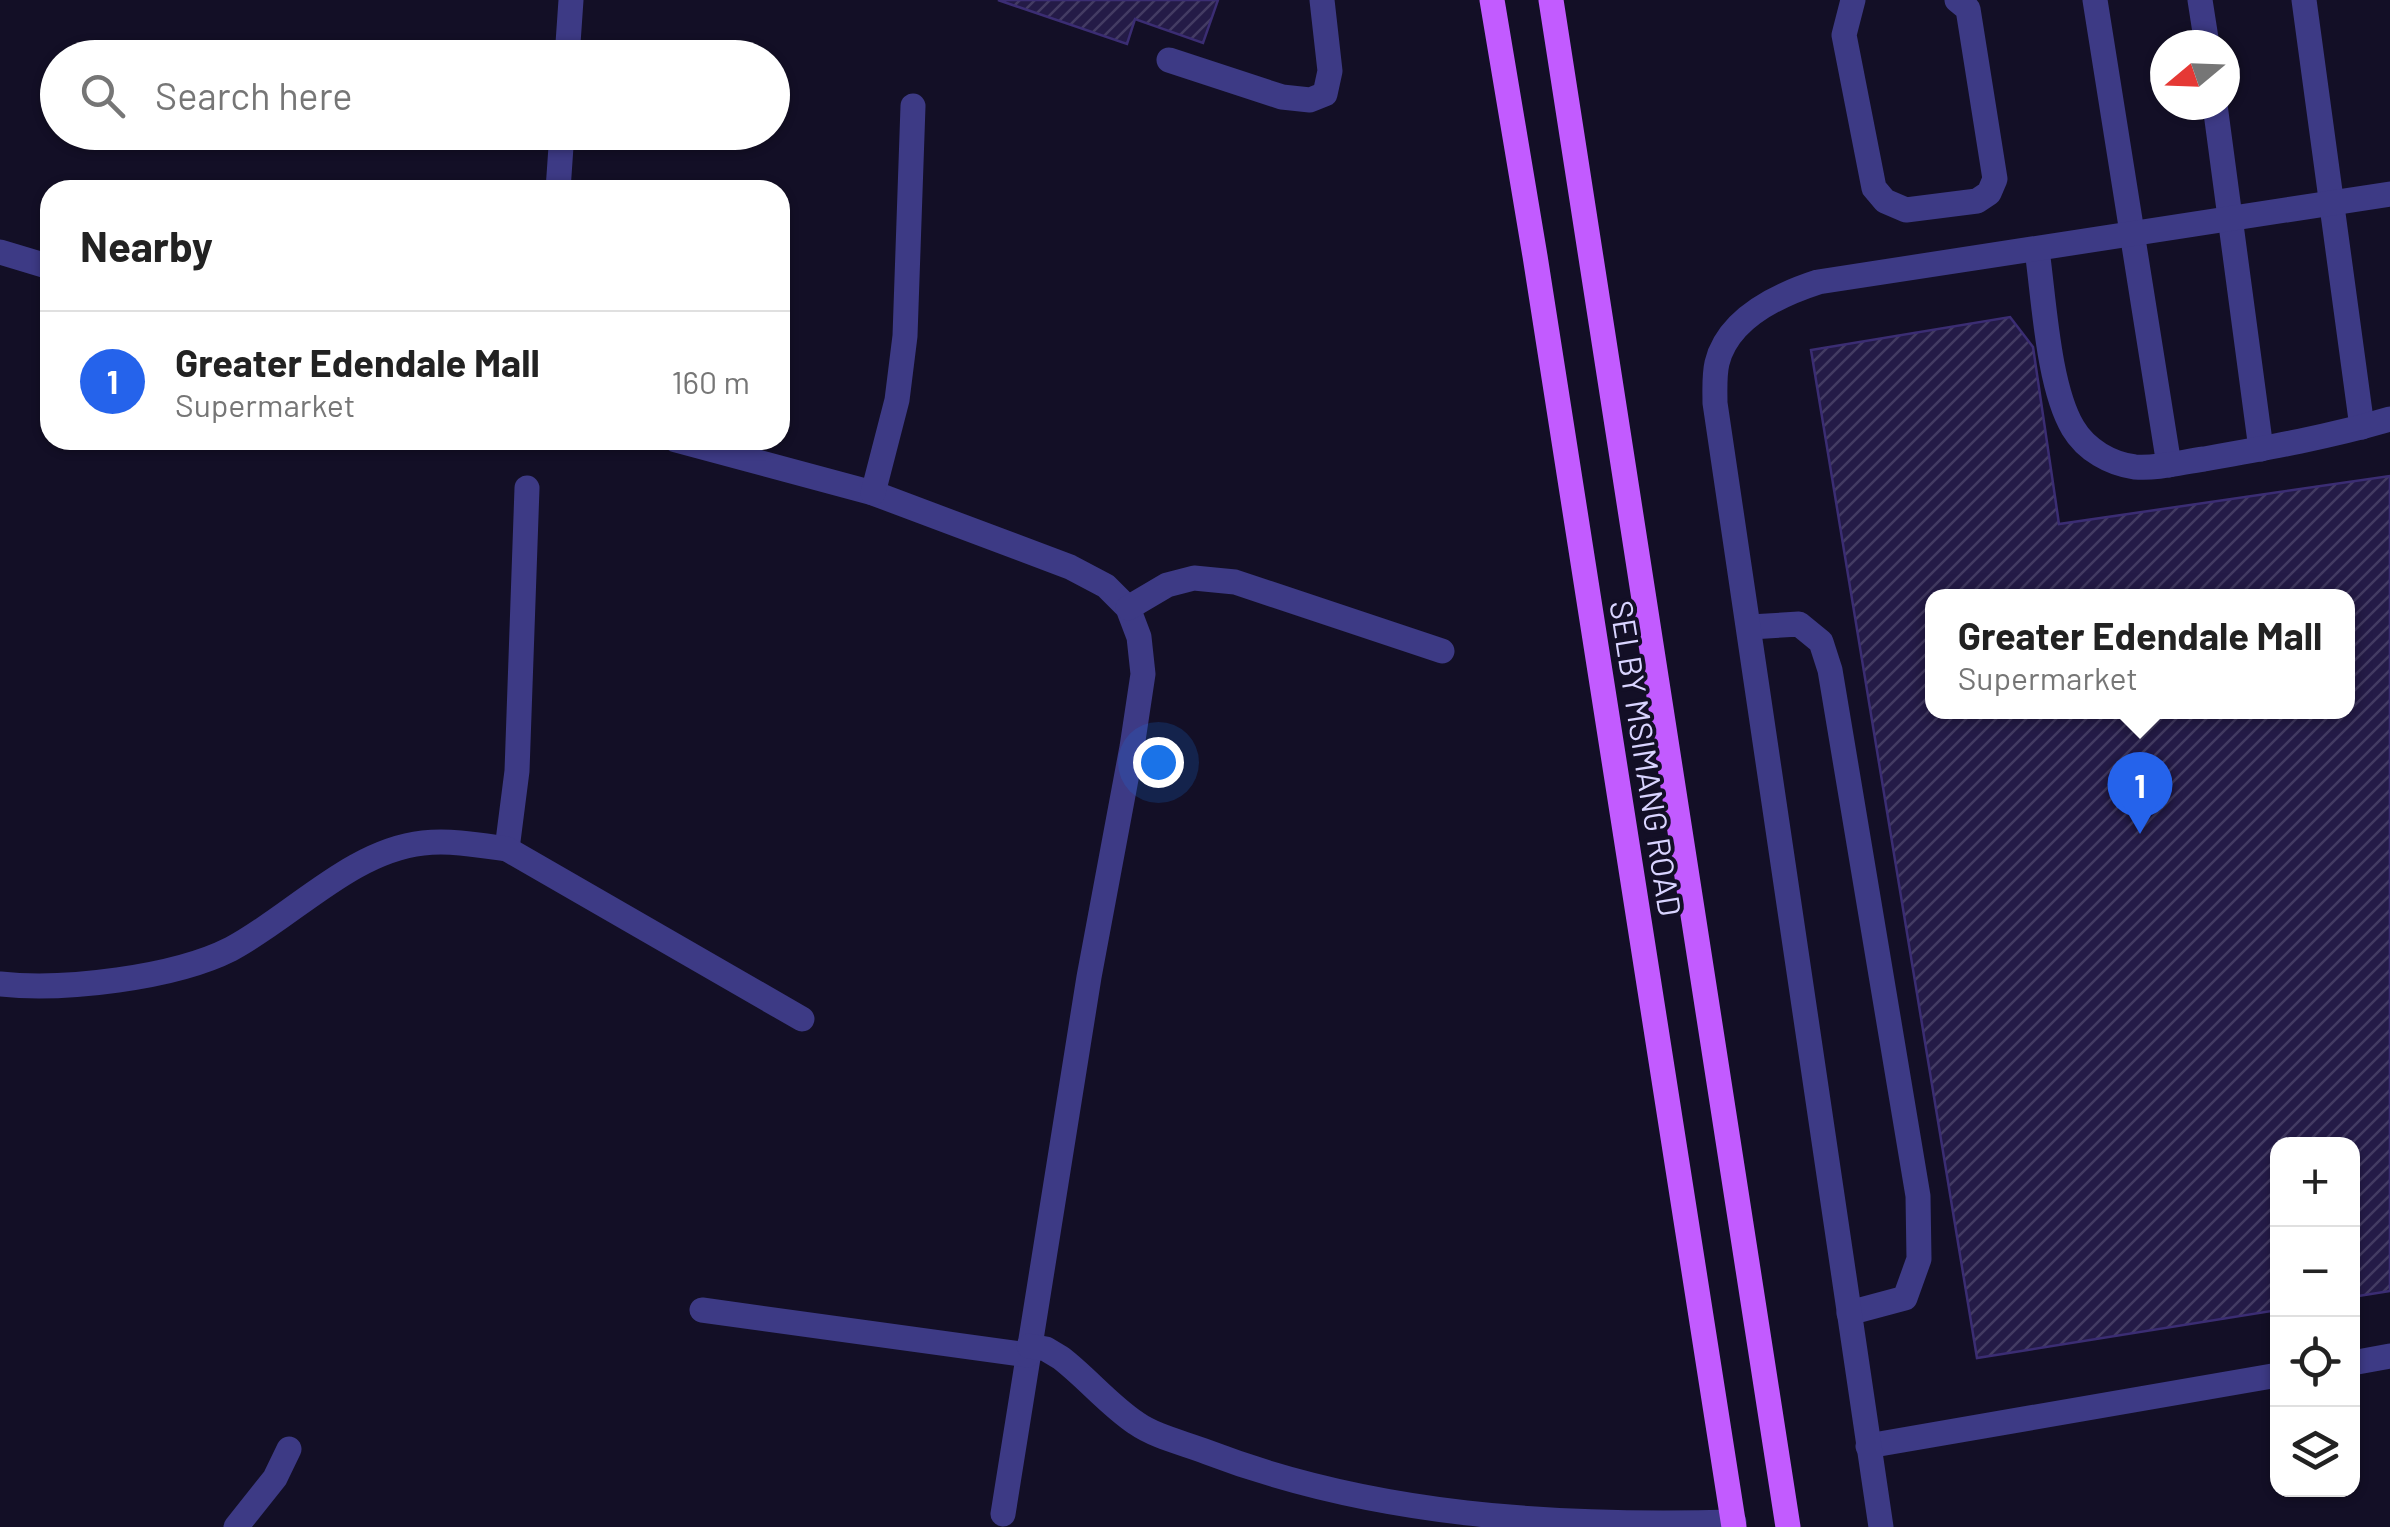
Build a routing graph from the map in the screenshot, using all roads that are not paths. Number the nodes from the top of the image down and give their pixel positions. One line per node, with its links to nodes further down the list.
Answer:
1 (571, 0): 11 (street)
2 (1322, 0): 12 (street)
3 (1492, 0): 46 (main road, SELBY MSIMANG ROAD)
4 (1552, 0): 48 (main road, SELBY MSIMANG ROAD)
5 (1854, 0): 9 (street)
6 (2095, 0): 20 (street)
7 (2200, 0): 10 (street)
8 (2304, 0): 18 (street)
9 (1969, 3)
10 (2205, 30)
11 (568, 40)
12 (1168, 60)
13 (913, 106): 30 (street)
14 (2217, 120): 19 (street)
15 (561, 150): 16 (street)
16 (559, 180)
17 (2390, 194): 18 (street)
18 (2333, 202): 19 (street); 25 (street)
19 (2232, 219): 20 (street); 26 (street)
20 (2130, 235): 21 (street); 28 (street)
21 (2037, 250): 28 (street); 32 (street)
22 (0, 252): 23 (street)
23 (40, 264)
24 (2390, 419): 25 (street)
25 (2362, 427): 26 (street)
26 (2260, 449): 28 (street)
27 (713, 450): 30 (street)
28 (2169, 465)
29 (527, 488): 34 (street)
30 (873, 493): 31 (street)
31 (1128, 608): 33 (street); 39 (street)
32 (1750, 628): 38 (street); 38 (street)
33 (1442, 652)
34 (507, 849): 35 (street); 36 (street)
35 (0, 984)
36 (802, 1019)
37 (702, 1310): 39 (street)
38 (1849, 1313): 43 (street)
39 (1028, 1350): 45 (street); 46 (street)
40 (2390, 1356): 41 (street)
41 (2360, 1361)
42 (2270, 1377): 43 (street)
43 (1868, 1446): 49 (street)
44 (289, 1448): 47 (street)
45 (1003, 1514)
46 (1734, 1525)
47 (236, 1527)
48 (1788, 1527)
49 (1881, 1527)

